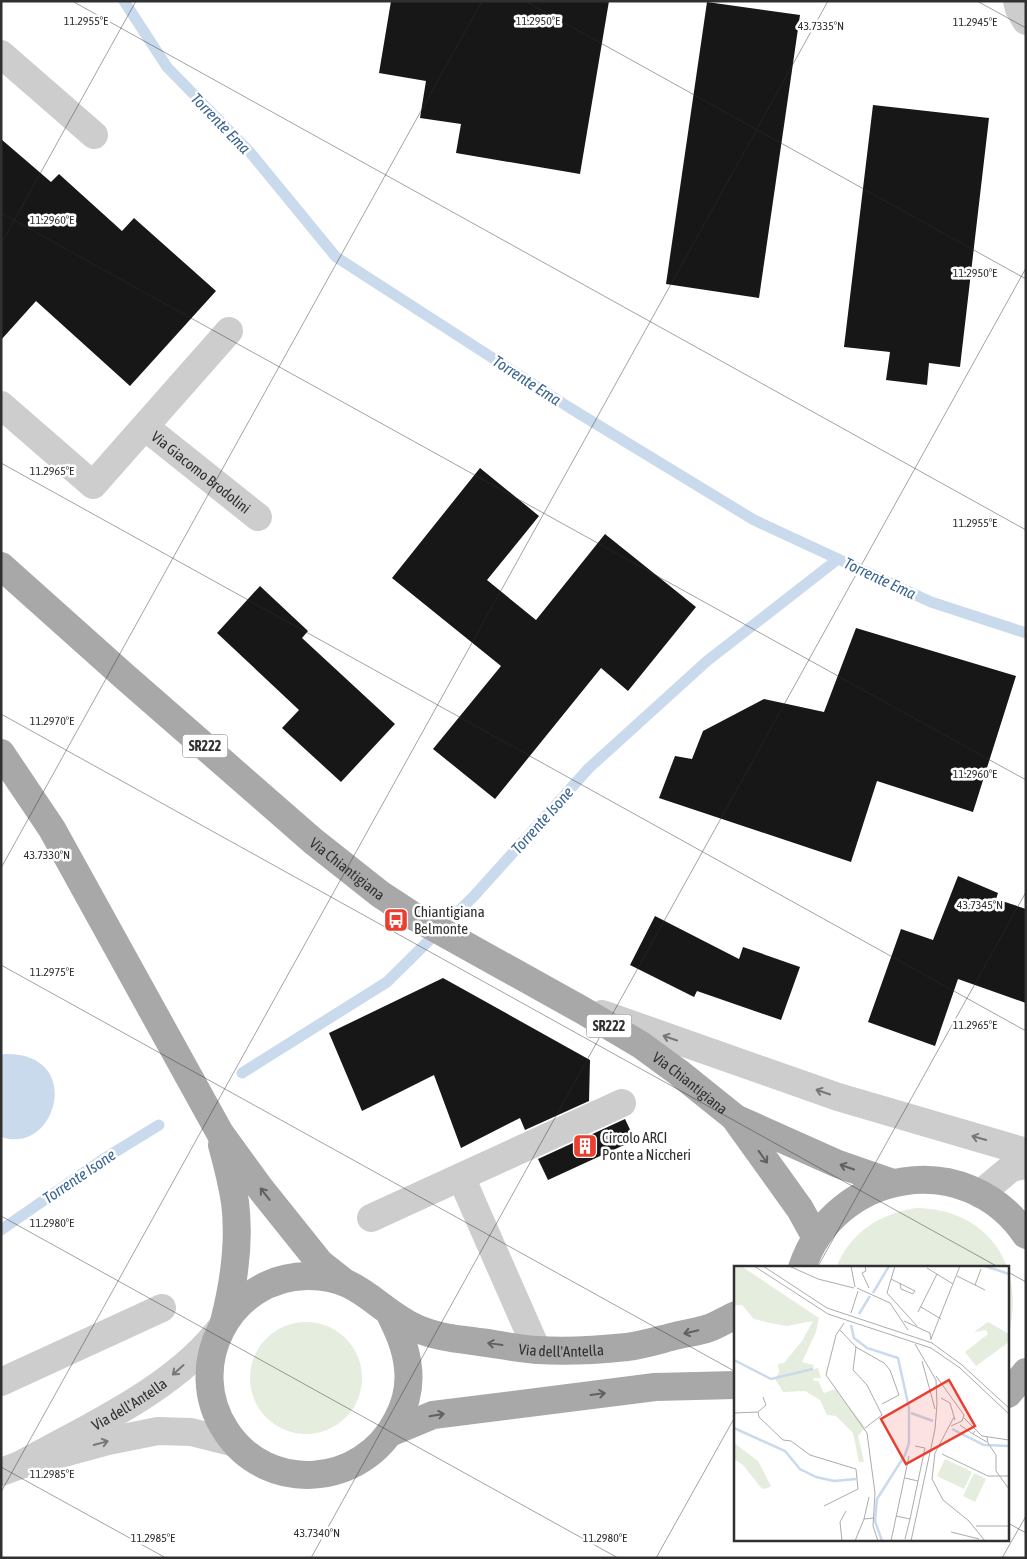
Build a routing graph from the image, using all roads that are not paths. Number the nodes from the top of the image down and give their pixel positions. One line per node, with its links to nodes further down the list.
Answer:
1 (1017, 1): 2 (street)
2 (1026, 21)
3 (1, 54): 4 (street)
4 (94, 135)
5 (229, 331): 7 (street, Via Giacomo Brodolini)
6 (1, 405): 7 (street, Via Giacomo Brodolini)
7 (145, 427): 8 (street, Via Giacomo Brodolini)
8 (258, 517)
9 (1, 566): 11 (main road, Via Chiantigiana / SR222)
10 (1, 753): 14 (main road)
11 (572, 1004): 13 (main road, Via Chiantigiana / SR222); 15 (street, one-way to 11)
12 (622, 1103): 17 (street)
13 (734, 1117): 18 (main road, Via Chiantigiana / SR222, one-way to 13); 23 (main road, Via Chiantigiana / SR222, one-way to 23)
14 (219, 1132): 25 (main road, one-way to 14); 29 (main road)
15 (1026, 1152)
16 (1026, 1166): 19 (street)
17 (460, 1177): 20 (street); 30 (street)
18 (893, 1183): 19 (main road, Via Chiantigiana / SR222); 23 (main road, Via Chiantigiana / SR222)
19 (983, 1196): 21 (main road, Via Chiantigiana / SR222); 22 (main road, Via Chiantigiana / SR222)
20 (371, 1218)
21 (1026, 1224)
22 (1026, 1235)
23 (810, 1250): 24 (main road)
24 (795, 1266)
25 (344, 1282): 27 (main road, Via dell'Antella); 29 (main road, Via dell'Antella)
26 (162, 1308): 32 (street)
27 (389, 1312): 30 (main road, Via dell'Antella, one-way to 27); 37 (main road, Via dell'Antella)
28 (734, 1316): 30 (main road, Via dell'Antella, one-way to 30)
29 (224, 1323): 38 (main road, Via dell'Antella); 39 (street, Via dell'Antella, one-way to 39)
30 (537, 1350)
31 (1026, 1372): 34 (main road)
32 (1, 1382)
33 (734, 1386): 37 (main road, Via dell'Antella, one-way to 33)
34 (1010, 1392)
35 (1026, 1395): 36 (main road)
36 (1010, 1401)
37 (392, 1432): 38 (main road, Via dell'Antella)
38 (235, 1443): 39 (street, Via dell'Antella, one-way to 38)
39 (11, 1469)

